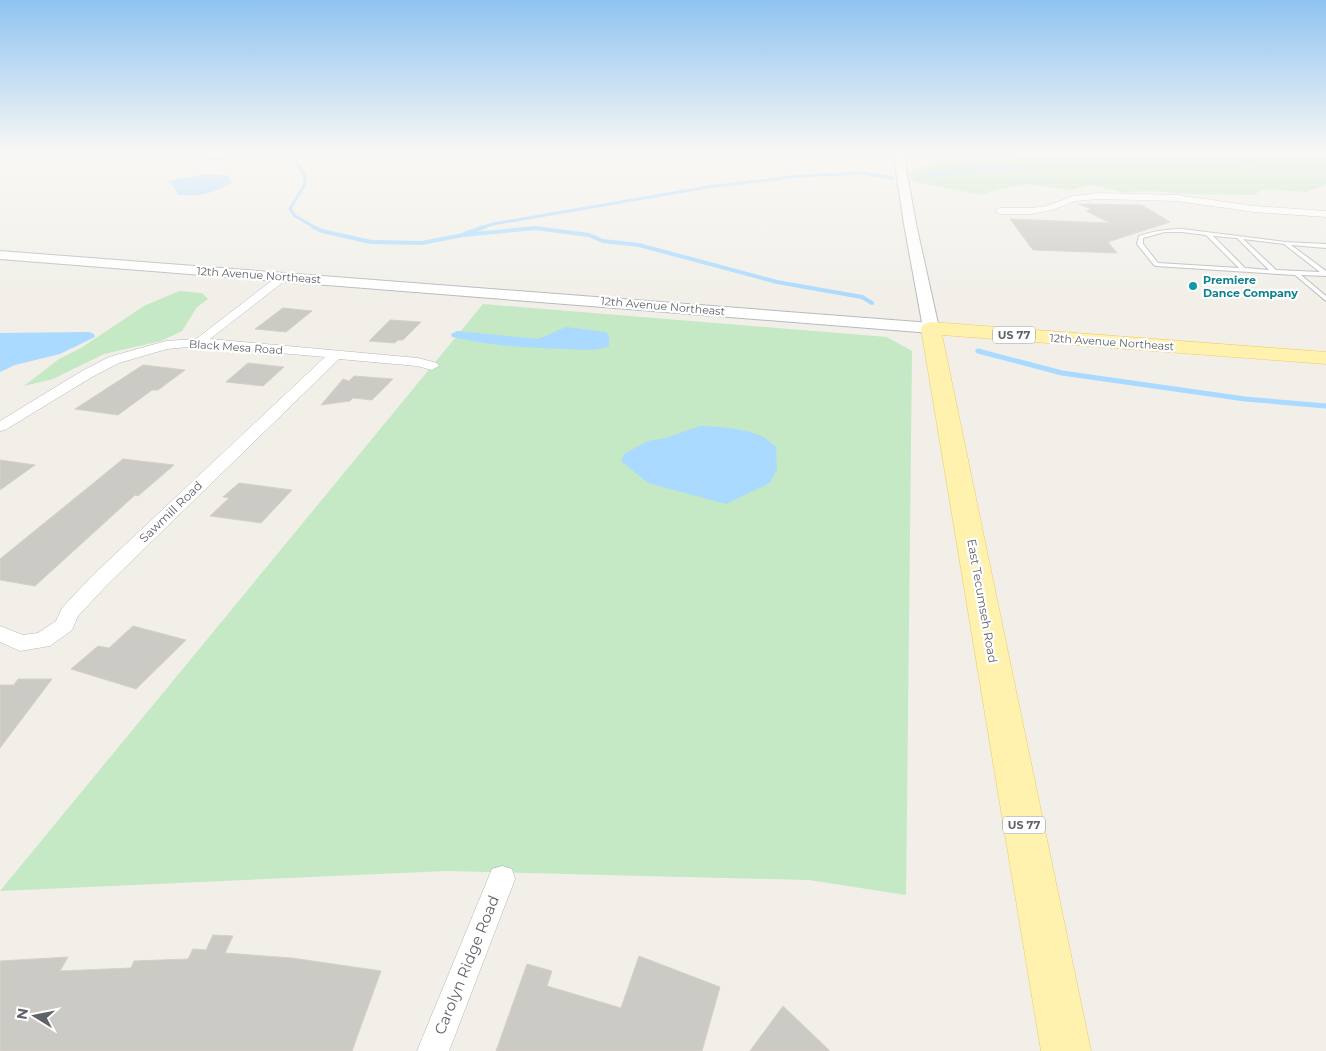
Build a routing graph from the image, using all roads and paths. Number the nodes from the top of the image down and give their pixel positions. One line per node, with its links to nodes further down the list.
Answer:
1 (906, 200): 17 (street, East Tecumseh Road)
2 (1068, 200): 4 (street)
3 (1186, 200): 5 (street)
4 (1000, 211)
5 (1326, 214)
6 (1208, 234): 7 (lane); 11 (lane); 11 (lane)
7 (1238, 237): 8 (lane); 12 (lane)
8 (1286, 243): 9 (lane); 14 (lane)
9 (1326, 246)
10 (0, 255): 15 (main road, 12th Avenue Northeast)
11 (1244, 270): 12 (lane)
12 (1275, 272): 13 (lane)
13 (1296, 273): 14 (lane); 16 (lane)
14 (1325, 274)
15 (282, 277): 17 (main road, 12th Avenue Northeast); 18 (street)
16 (1326, 300)
17 (931, 328): 20 (main road, 12th Avenue Northeast / US 77); 26 (main road, East Tecumseh Road / US 77)
18 (199, 342): 19 (street, Black Mesa Road); 22 (street, Black Mesa Road)
19 (335, 355): 21 (street, Black Mesa Road); 23 (street, Sawmill Road)
20 (1326, 358)
21 (432, 366)
22 (0, 427)
23 (0, 634)
24 (502, 879): 25 (street, Carolyn Ridge Road)
25 (433, 1051)
26 (1066, 1051)

